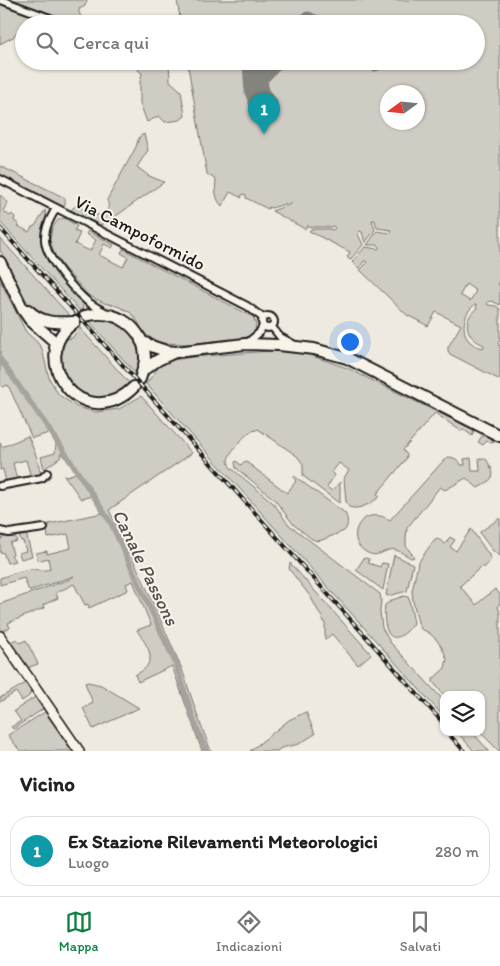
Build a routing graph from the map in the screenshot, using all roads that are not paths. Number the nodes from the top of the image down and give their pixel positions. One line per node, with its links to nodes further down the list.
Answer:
1 (1, 0): 2 (street)
2 (42, 15)
3 (0, 179): 4 (street, Via Campoformido)
4 (56, 208): 7 (street, Via Campoformido); 9 (street, Via Campoformido)
5 (0, 262): 6 (main road)
6 (20, 302): 15 (main road); 15 (main road)
7 (113, 315): 8 (main road); 12 (main road)
8 (85, 316)
9 (263, 318): 10 (street); 11 (street, Via Campoformido)
10 (262, 326): 11 (street); 13 (street)
11 (272, 327): 14 (street)
12 (141, 341): 16 (main road); 17 (main road)
13 (245, 344): 14 (main road); 16 (main road)
14 (299, 346): 18 (main road)
15 (56, 352): 17 (main road)
16 (176, 352): 17 (main road)
17 (139, 379)
18 (500, 436)
19 (47, 473): 20 (street)
20 (0, 486)
21 (44, 528): 22 (street)
22 (0, 531)
23 (0, 636): 24 (main road)
24 (78, 751)

